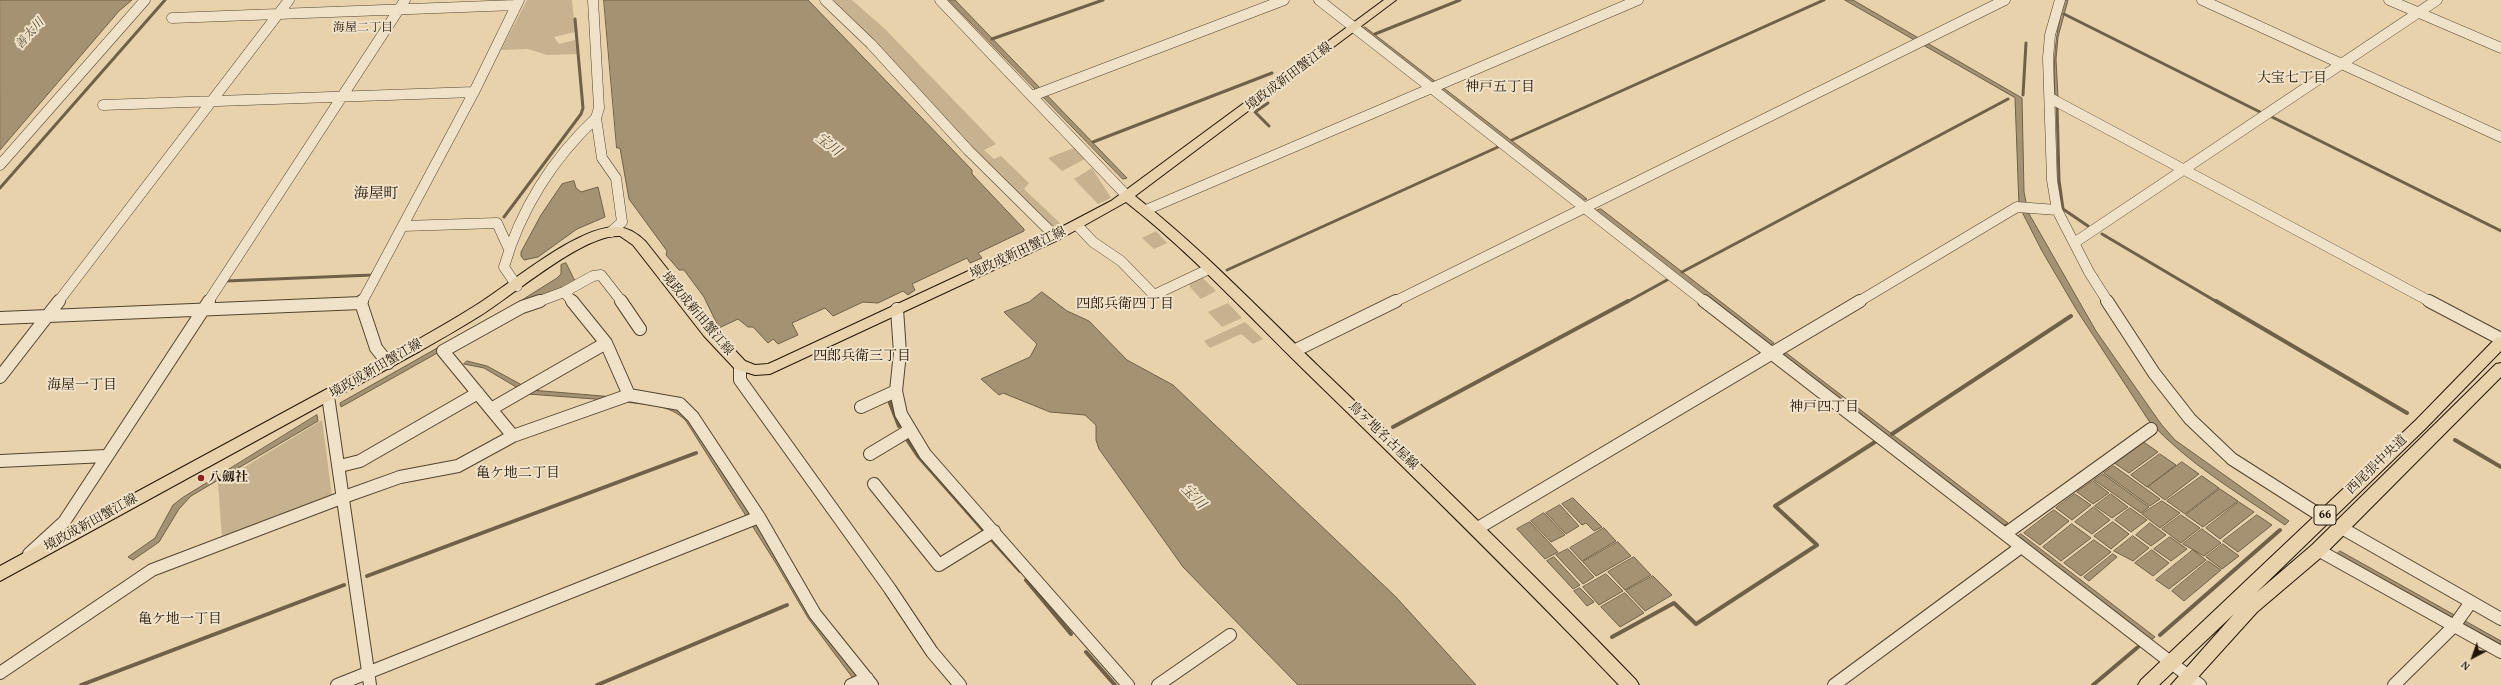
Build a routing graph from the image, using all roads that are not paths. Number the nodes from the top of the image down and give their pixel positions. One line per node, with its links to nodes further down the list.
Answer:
1 (146, 0): 33 (street)
2 (289, 0): 19 (street)
3 (405, 0): 17 (street)
4 (593, 0): 31 (street)
5 (825, 0): 42 (street)
6 (940, 0): 26 (street)
7 (1284, 0): 26 (street)
8 (1319, 0): 21 (street)
9 (1391, 0): 21 (main road, 境政成新田蟹江線)
10 (1638, 0): 24 (street)
11 (2005, 0): 36 (street)
12 (2060, 0): 28 (street)
13 (2202, 0): 23 (street)
14 (2389, 0): 18 (street)
15 (2437, 0): 18 (street)
16 (517, 3): 17 (street); 25 (street)
17 (398, 11): 19 (street); 27 (street)
18 (2416, 14): 22 (street); 23 (street)
19 (277, 15): 20 (street); 29 (street)
20 (172, 18)
21 (1353, 28): 24 (street); 35 (main road, 境政成新田蟹江線)
22 (2501, 48)
23 (2341, 64): 32 (street); 34 (street)
24 (1434, 86): 36 (street); 37 (street)
25 (474, 92): 27 (street); 40 (street)
26 (1038, 93): 35 (street)
27 (342, 96): 29 (street); 49 (street)
28 (2050, 98): 34 (street); 38 (street)
29 (211, 101): 30 (street); 51 (street)
30 (103, 105)
31 (596, 118): 41 (street); 44 (street)
32 (2501, 137)
33 (0, 165)
34 (2185, 170): 43 (street); 54 (street)
35 (1128, 196): 37 (main road, 鳥ヶ地名古屋線); 39 (main road, 境政成新田蟹江線)
36 (1585, 208): 57 (street); 58 (street)
37 (1146, 210): 45 (main road, 鳥ヶ地名古屋線)
38 (2057, 210): 43 (street); 58 (street)
39 (1077, 225): 42 (main road, 境政成新田蟹江線); 45 (street)
40 (403, 226): 44 (street); 48 (street)
41 (611, 232): 46 (main road, 境政成新田蟹江線); 60 (main road, 境政成新田蟹江線)
42 (1055, 236): 50 (main road, 境政成新田蟹江線)
43 (2074, 243): 78 (street)
44 (508, 248): 46 (street)
45 (1209, 269): 57 (main road, 鳥ヶ地名古屋線)
46 (517, 286): 59 (main road, 境政成新田蟹江線)
47 (564, 292): 53 (street); 56 (street); 64 (street)
48 (361, 303): 49 (street); 59 (street)
49 (203, 309): 51 (street); 73 (street)
50 (897, 309): 60 (main road, 境政成新田蟹江線); 63 (street)
51 (47, 316): 52 (street); 62 (street)
52 (0, 318)
53 (640, 328)
54 (2501, 339)
55 (2501, 342): 78 (main road, 西尾張中央道 / 66)
56 (606, 343): 65 (street); 68 (street)
57 (1294, 351): 81 (main road, 鳥ヶ地名古屋線)
58 (1772, 354): 81 (street); 83 (street)
59 (388, 363): 66 (main road, 境政成新田蟹江線)
60 (740, 365): 99 (street)
61 (2501, 368): 80 (main road, 西尾張中央道 / 66)
62 (0, 377)
63 (896, 391): 67 (street); 70 (street)
64 (478, 393): 68 (street); 75 (street)
65 (630, 395): 71 (street); 79 (street)
66 (328, 396): 75 (street); 86 (main road, 境政成新田蟹江線)
67 (861, 407)
68 (491, 409): 71 (street)
69 (2152, 429): 83 (street)
70 (910, 430): 72 (street); 82 (street)
71 (513, 436): 77 (street)
72 (870, 454)
73 (106, 456): 74 (street); 86 (street)
74 (0, 461)
75 (340, 466): 77 (street)
76 (874, 484): 82 (street)
77 (344, 497): 94 (street); 95 (street)
78 (2323, 516): 93 (main road, 西尾張中央道 / 66)
79 (754, 519): 95 (street); 96 (street)
80 (2340, 527): 85 (main road, 西尾張中央道 / 66); 88 (street)
81 (1478, 528): 102 (main road, 鳥ヶ地名古屋線)
82 (994, 531): 100 (street)
83 (2004, 534): 84 (street)
84 (2021, 547): 93 (street); 103 (street)
85 (2318, 550): 90 (street); 97 (main road, 西尾張中央道 / 66)
86 (21, 562): 87 (main road, 境政成新田蟹江線)
87 (0, 574)
88 (2471, 602): 89 (street); 90 (street)
89 (2501, 619)
90 (2457, 621): 92 (street); 105 (street)
91 (1230, 636): 101 (street)
92 (2501, 652)
93 (2172, 664): 97 (street); 104 (main road, 西尾張中央道 / 66)
94 (0, 673)
95 (369, 679): 98 (street)
96 (861, 682)
97 (2190, 682)
98 (337, 685)
99 (960, 685)
100 (1128, 685)
101 (1158, 685)
102 (1630, 685)
103 (1834, 685)
104 (2147, 685)
105 (2394, 685)

